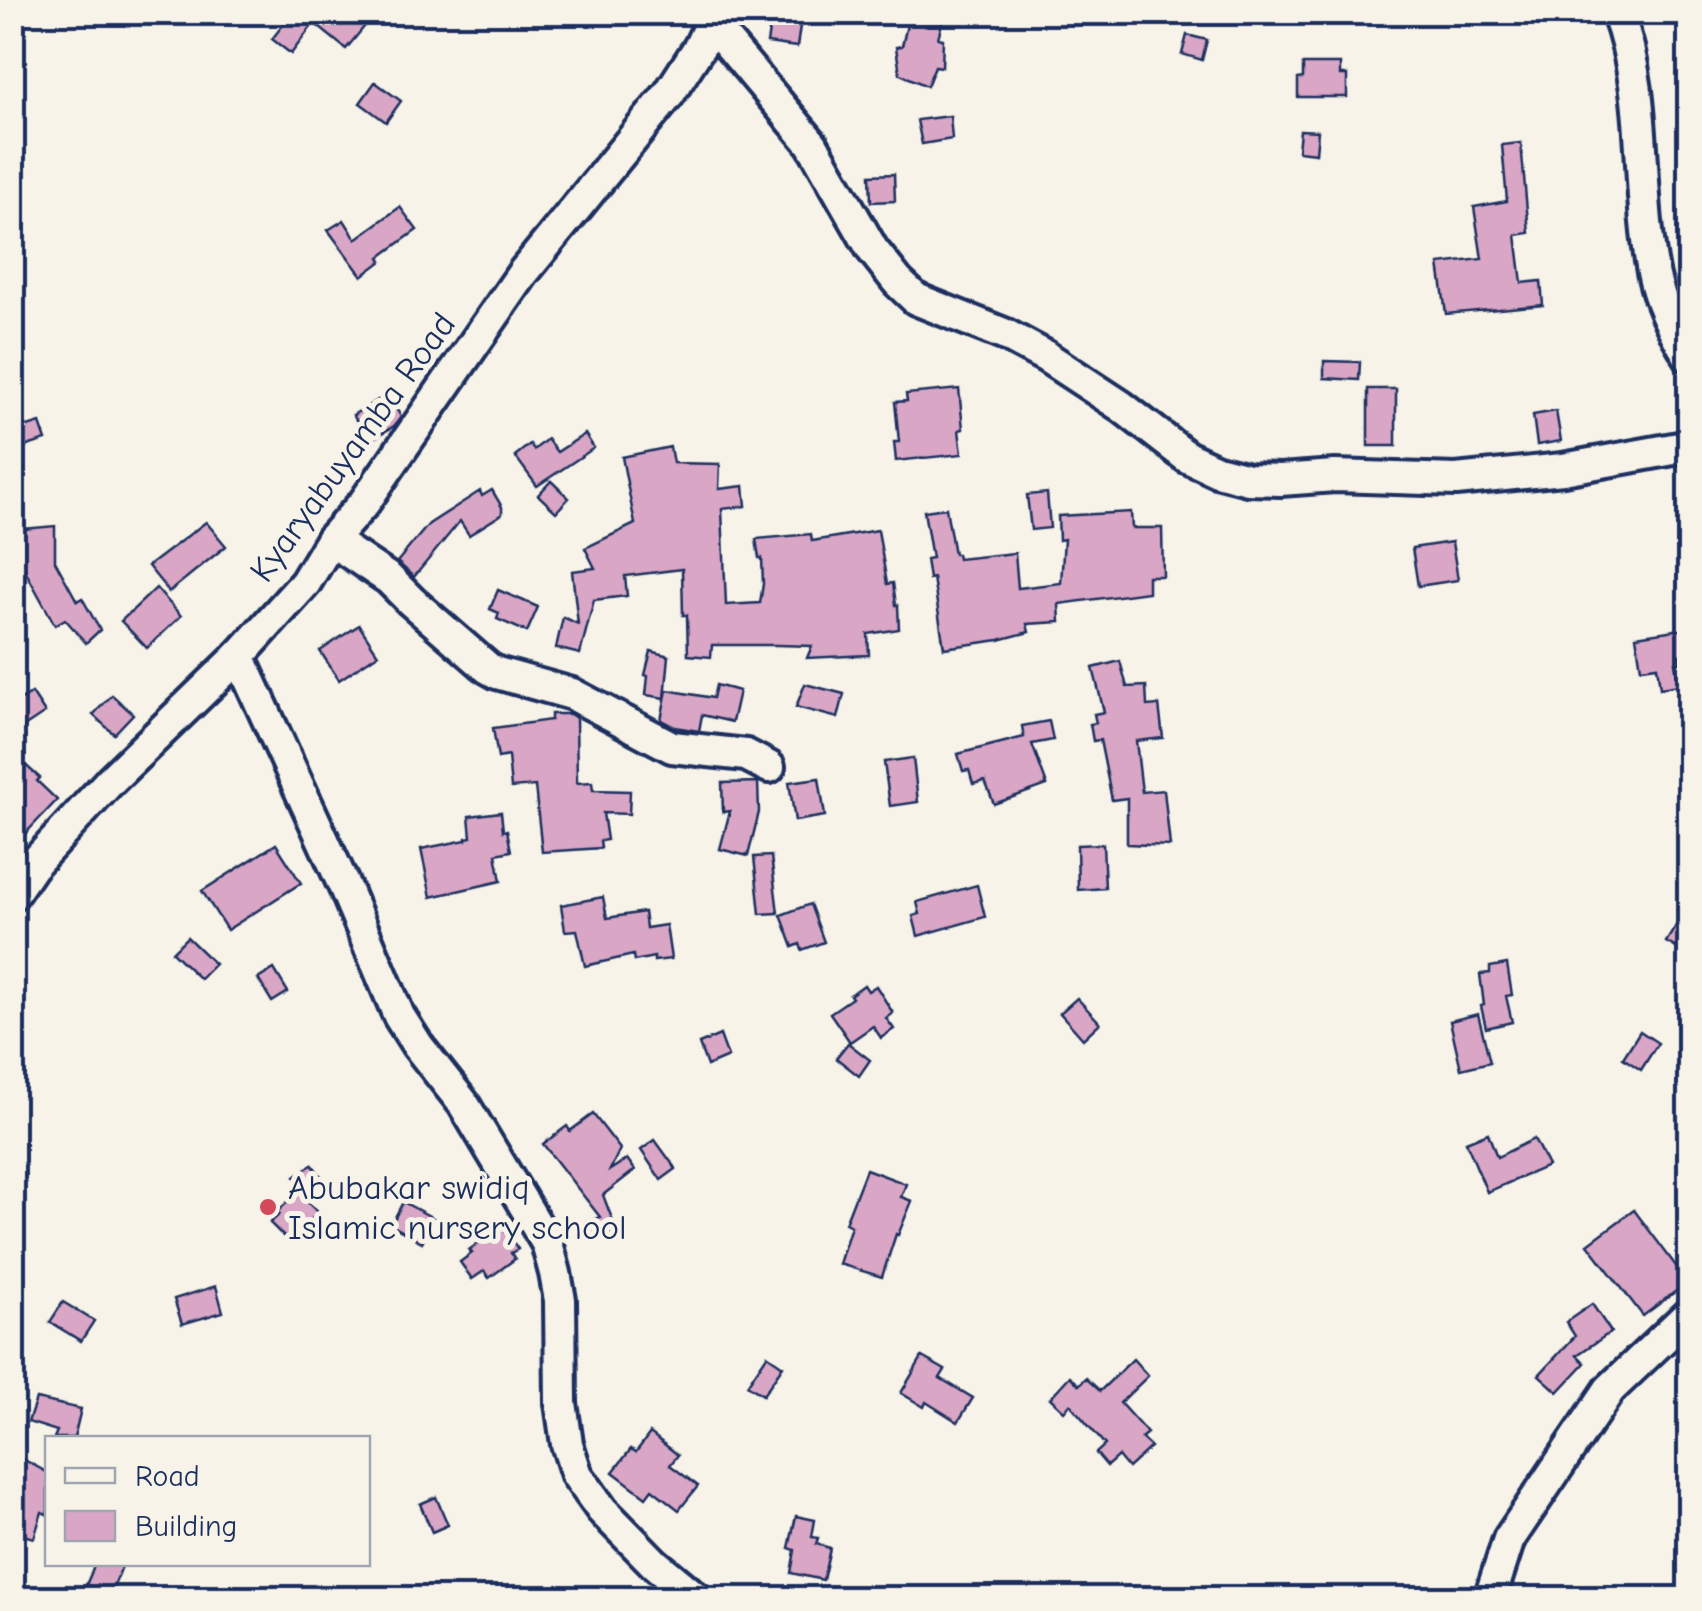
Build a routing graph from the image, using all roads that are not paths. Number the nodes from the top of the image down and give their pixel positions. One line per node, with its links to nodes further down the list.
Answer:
1 (1617, 12): 3 (street)
2 (714, 18): 4 (street); 5 (street, Kyaryabuyamba Road)
3 (1690, 357)
4 (1690, 446)
5 (331, 540): 6 (street, Kyaryabuyamba Road); 7 (street)
6 (239, 656): 8 (street, Kyaryabuyamba Road); 11 (street)
7 (770, 767)
8 (22, 875): 9 (street, Kyaryabuyamba Road)
9 (12, 895)
10 (1690, 1313): 12 (street)
11 (696, 1598)
12 (1490, 1598)

